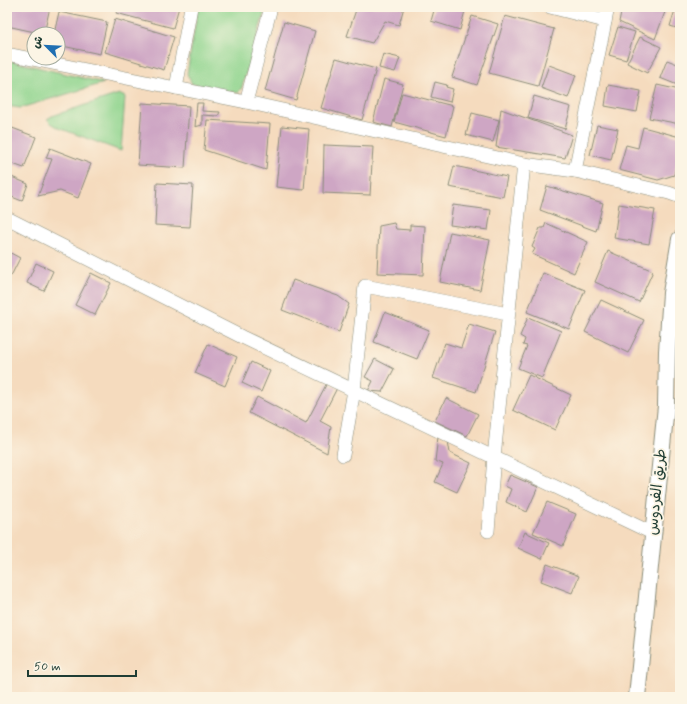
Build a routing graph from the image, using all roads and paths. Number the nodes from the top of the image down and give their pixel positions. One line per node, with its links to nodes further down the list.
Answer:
1 (191, 7): 7 (street)
2 (271, 7): 8 (street)
3 (550, 7): 5 (street)
4 (608, 7): 5 (street)
5 (605, 21): 10 (street)
6 (7, 54): 7 (street)
7 (176, 88): 8 (street)
8 (246, 102): 9 (street)
9 (524, 164): 10 (street); 14 (street)
10 (575, 171): 11 (street)
11 (680, 197)
12 (7, 218): 15 (street)
13 (680, 240): 19 (street, طريق الفردوس)
14 (508, 314): 15 (street); 17 (street)
15 (354, 390): 16 (street); 17 (street)
16 (343, 455)
17 (494, 457): 18 (street); 19 (street)
18 (488, 531)
19 (652, 532): 20 (street, طريق الفردوس)
20 (637, 697)

